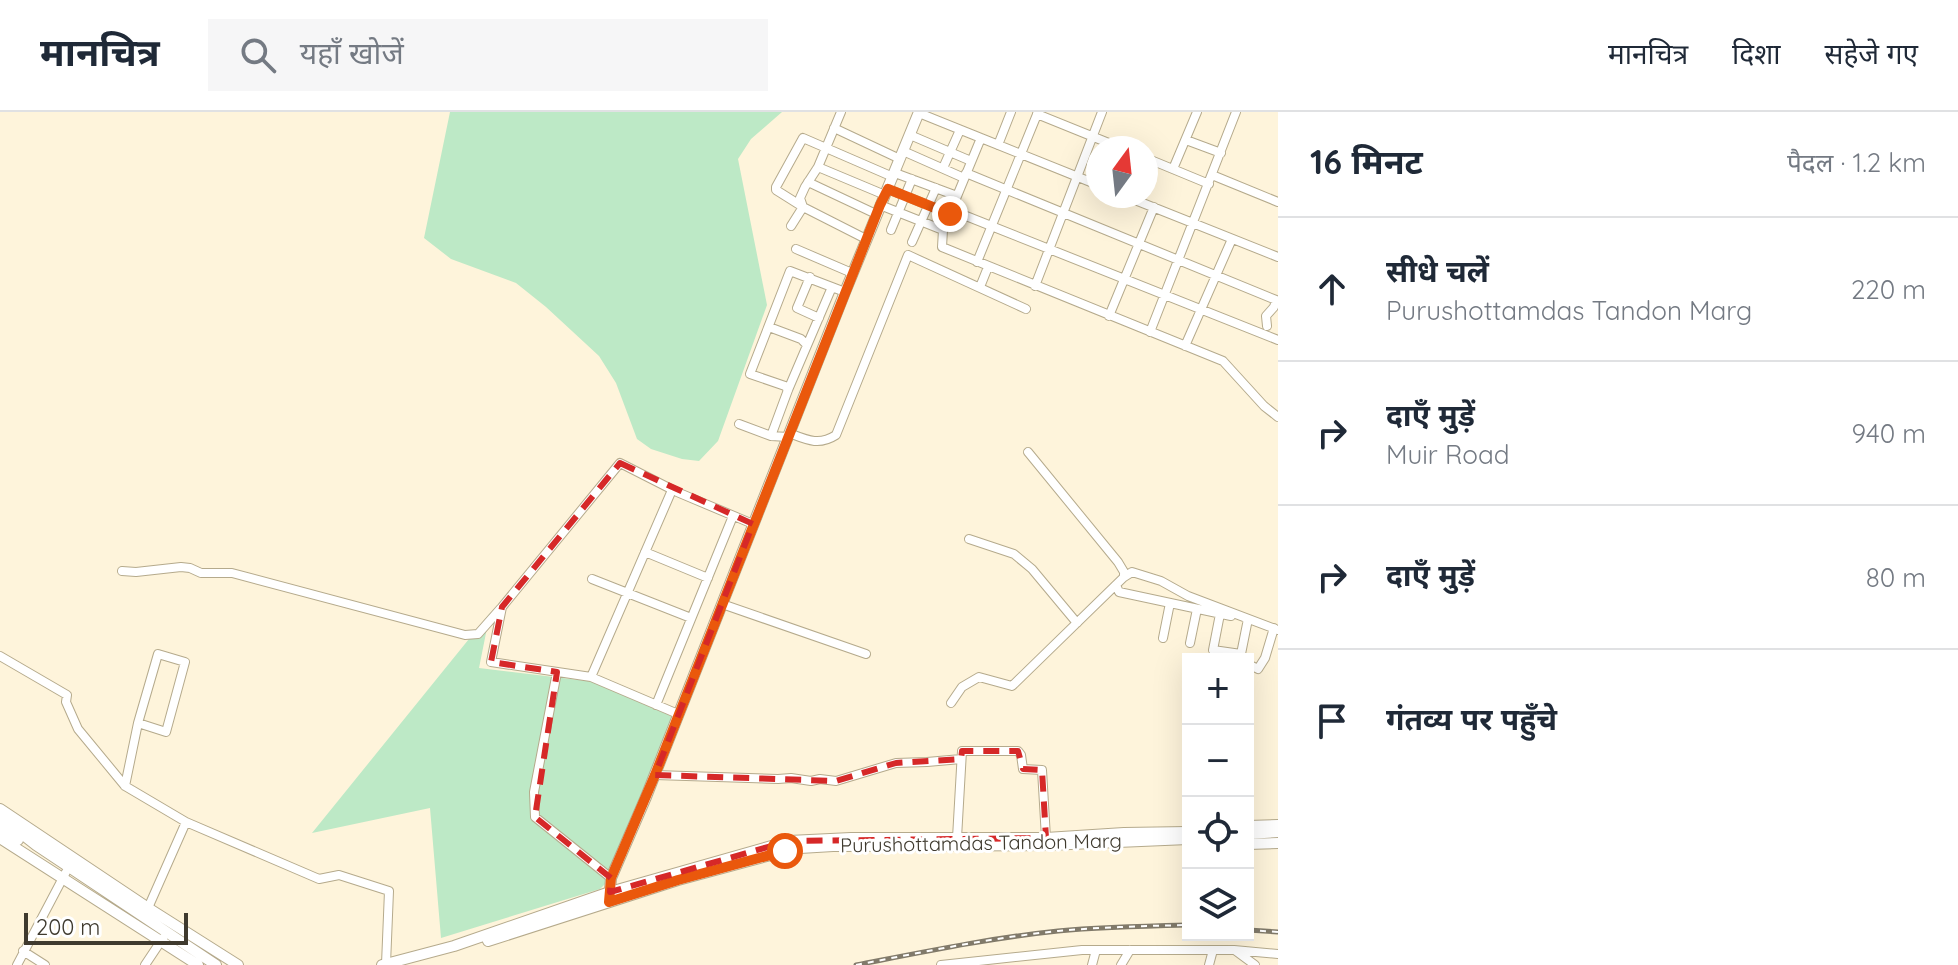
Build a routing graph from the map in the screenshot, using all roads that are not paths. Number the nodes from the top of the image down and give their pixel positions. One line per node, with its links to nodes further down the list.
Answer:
1 (841, 112): 8 (street)
2 (1011, 112): 15 (street)
3 (1102, 112): 12 (street)
4 (1197, 112): 14 (street)
5 (1236, 112): 18 (street)
6 (917, 113): 9 (street); 10 (main road)
7 (1038, 113): 11 (street); 19 (street)
8 (834, 128): 16 (street); 20 (street)
9 (960, 130): 13 (street); 17 (street)
10 (910, 135): 17 (street); 20 (main road)
11 (1091, 136)
12 (1093, 136)
13 (981, 138): 15 (street); 22 (street)
14 (1186, 140): 18 (street); 26 (street)
15 (998, 145): 19 (street)
16 (826, 147): 24 (street); 27 (street); 41 (street)
17 (950, 152): 22 (street); 25 (street)
18 (1221, 153): 31 (street)
19 (1021, 154): 29 (street); 35 (street)
20 (902, 155): 25 (street); 27 (main road)
21 (1086, 156): 29 (street)
22 (971, 161): 28 (street)
23 (1158, 163): 26 (street)
24 (818, 167): 33 (street); 38 (street)
25 (943, 168): 28 (street)
26 (1173, 169): 31 (street)
27 (894, 175): 30 (street); 38 (main road)
28 (965, 175): 35 (street); 37 (street)
29 (1078, 177): 32 (street); 46 (street)
30 (912, 179): 34 (street); 36 (street)
31 (1211, 179): 39 (street); 48 (street)
32 (1086, 180)
33 (808, 182): 38 (street); 41 (street)
34 (936, 188): 37 (street); 40 (street)
35 (1007, 189): 46 (street); 50 (street)
36 (905, 195): 38 (street); 40 (street); 44 (street)
37 (957, 196): 45 (street)
38 (882, 201): 44 (street); 53 (main road)
39 (1278, 202)
40 (929, 205): 45 (street); 47 (street)
41 (803, 207): 49 (street); 53 (street)
42 (1154, 208): 56 (street)
43 (1157, 208): 48 (street)
44 (898, 212): 47 (street); 51 (street)
45 (951, 212): 50 (street); 52 (street)
46 (1064, 213): 56 (street); 58 (street)
47 (922, 222): 52 (street); 55 (street)
48 (1194, 222): 54 (street); 60 (street)
49 (791, 226)
50 (992, 226): 58 (street); 61 (street)
51 (891, 230)
52 (943, 230): 61 (street)
53 (866, 239): 63 (main road)
54 (1232, 239): 59 (street); 64 (street)
55 (912, 242)
56 (1139, 244): 60 (street); 66 (street)
57 (796, 249): 63 (street)
58 (1050, 249): 66 (street); 67 (street)
59 (1278, 257)
60 (1178, 259): 64 (street); 71 (street)
61 (977, 262): 62 (street)
62 (988, 267): 67 (street); 69 (street)
63 (852, 273): 70 (main road)
64 (1215, 276): 73 (street); 76 (street)
65 (810, 277): 68 (street); 75 (street); 77 (street)
66 (1125, 279): 71 (street); 74 (street)
67 (1035, 286): 74 (street)
68 (832, 287): 70 (street); 75 (street)
69 (980, 287): 72 (street); 85 (street)
70 (845, 292): 85 (main road)
71 (1164, 295): 73 (street); 78 (street)
72 (1026, 309)
73 (1200, 309): 79 (street); 81 (street)
74 (1109, 316): 78 (street)
75 (819, 318): 80 (street)
76 (1267, 326)
77 (769, 327): 80 (street); 82 (street)
78 (1150, 332): 81 (street)
79 (1278, 340)
80 (807, 345): 82 (street)
81 (1185, 346): 83 (street)
82 (788, 390): 86 (street)
83 (1278, 417)
84 (739, 424): 86 (street)
85 (789, 435): 86 (street); 90 (main road)
86 (771, 436)
87 (1028, 452): 94 (street)
88 (672, 490): 89 (street); 92 (street); 101 (street)
89 (733, 516): 90 (street); 95 (street)
90 (753, 524): 100 (main road)
91 (969, 539): 106 (street)
92 (645, 552): 95 (street); 98 (street)
93 (122, 571): 101 (street)
94 (1124, 577): 97 (street); 105 (street)
95 (708, 578): 104 (street)
96 (592, 579): 98 (street)
97 (1116, 585): 99 (street); 106 (street)
98 (627, 593): 104 (street); 116 (street)
99 (1170, 603): 102 (street); 108 (street)
100 (722, 604): 112 (street); 119 (main road)
101 (502, 607): 115 (street)
102 (1197, 609): 103 (street); 109 (street)
103 (1220, 614): 105 (street); 110 (street)
104 (691, 618): 118 (street)
105 (1248, 619): 107 (street); 111 (street)
106 (1077, 623): 117 (street)
107 (1276, 629): 114 (street)
108 (1163, 638)
109 (1190, 643)
110 (1225, 653)
111 (1243, 653)
112 (866, 654)
113 (0, 656): 123 (street)
114 (1254, 667)
115 (557, 672): 116 (street); 140 (street)
116 (591, 677): 118 (street)
117 (951, 703)
118 (656, 705): 119 (street)
119 (678, 714): 122 (main road)
120 (138, 723): 120 (street); 123 (street)
121 (961, 759): 122 (street); 134 (street); 135 (street)
122 (655, 775): 140 (main road)
123 (125, 786): 126 (street)
124 (0, 809): 142 (main road)
125 (0, 817): 156 (main road)
126 (186, 822): 142 (street); 151 (street)
127 (1278, 825): 128 (main road)
128 (1254, 826)
129 (0, 827): 139 (main road)
130 (1182, 832): 135 (main road)
131 (1278, 832): 132 (main road)
132 (1254, 834)
133 (0, 838): 139 (main road)
134 (957, 838): 135 (main road); 141 (main road)
135 (1046, 838)
136 (1182, 839): 141 (main road, Purushottamdas Tandon Marg)
137 (1278, 841): 138 (main road)
138 (1254, 842)
139 (65, 875): 143 (main road); 148 (street)
140 (611, 878): 141 (main road)
141 (610, 897): 151 (main road); 158 (main road, Purushottamdas Tandon Marg)
142 (148, 908): 157 (main road)
143 (162, 938): 154 (street); 155 (main road)
144 (1096, 950): 145 (street); 149 (street); 161 (street)
145 (1130, 950): 146 (street); 162 (street)
146 (1213, 950): 147 (street); 163 (street)
147 (1234, 950): 150 (street); 164 (street)
148 (23, 951): 152 (street); 153 (street)
149 (1044, 954): 159 (street); 160 (street)
150 (1278, 954)
151 (384, 964)
152 (17, 965)
153 (45, 965)
154 (145, 965)
155 (201, 965)
156 (216, 965)
157 (238, 965)
158 (407, 965)
159 (941, 965)
160 (1040, 965)
161 (1092, 965)
162 (1121, 965)
163 (1209, 965)
164 (1255, 965)

